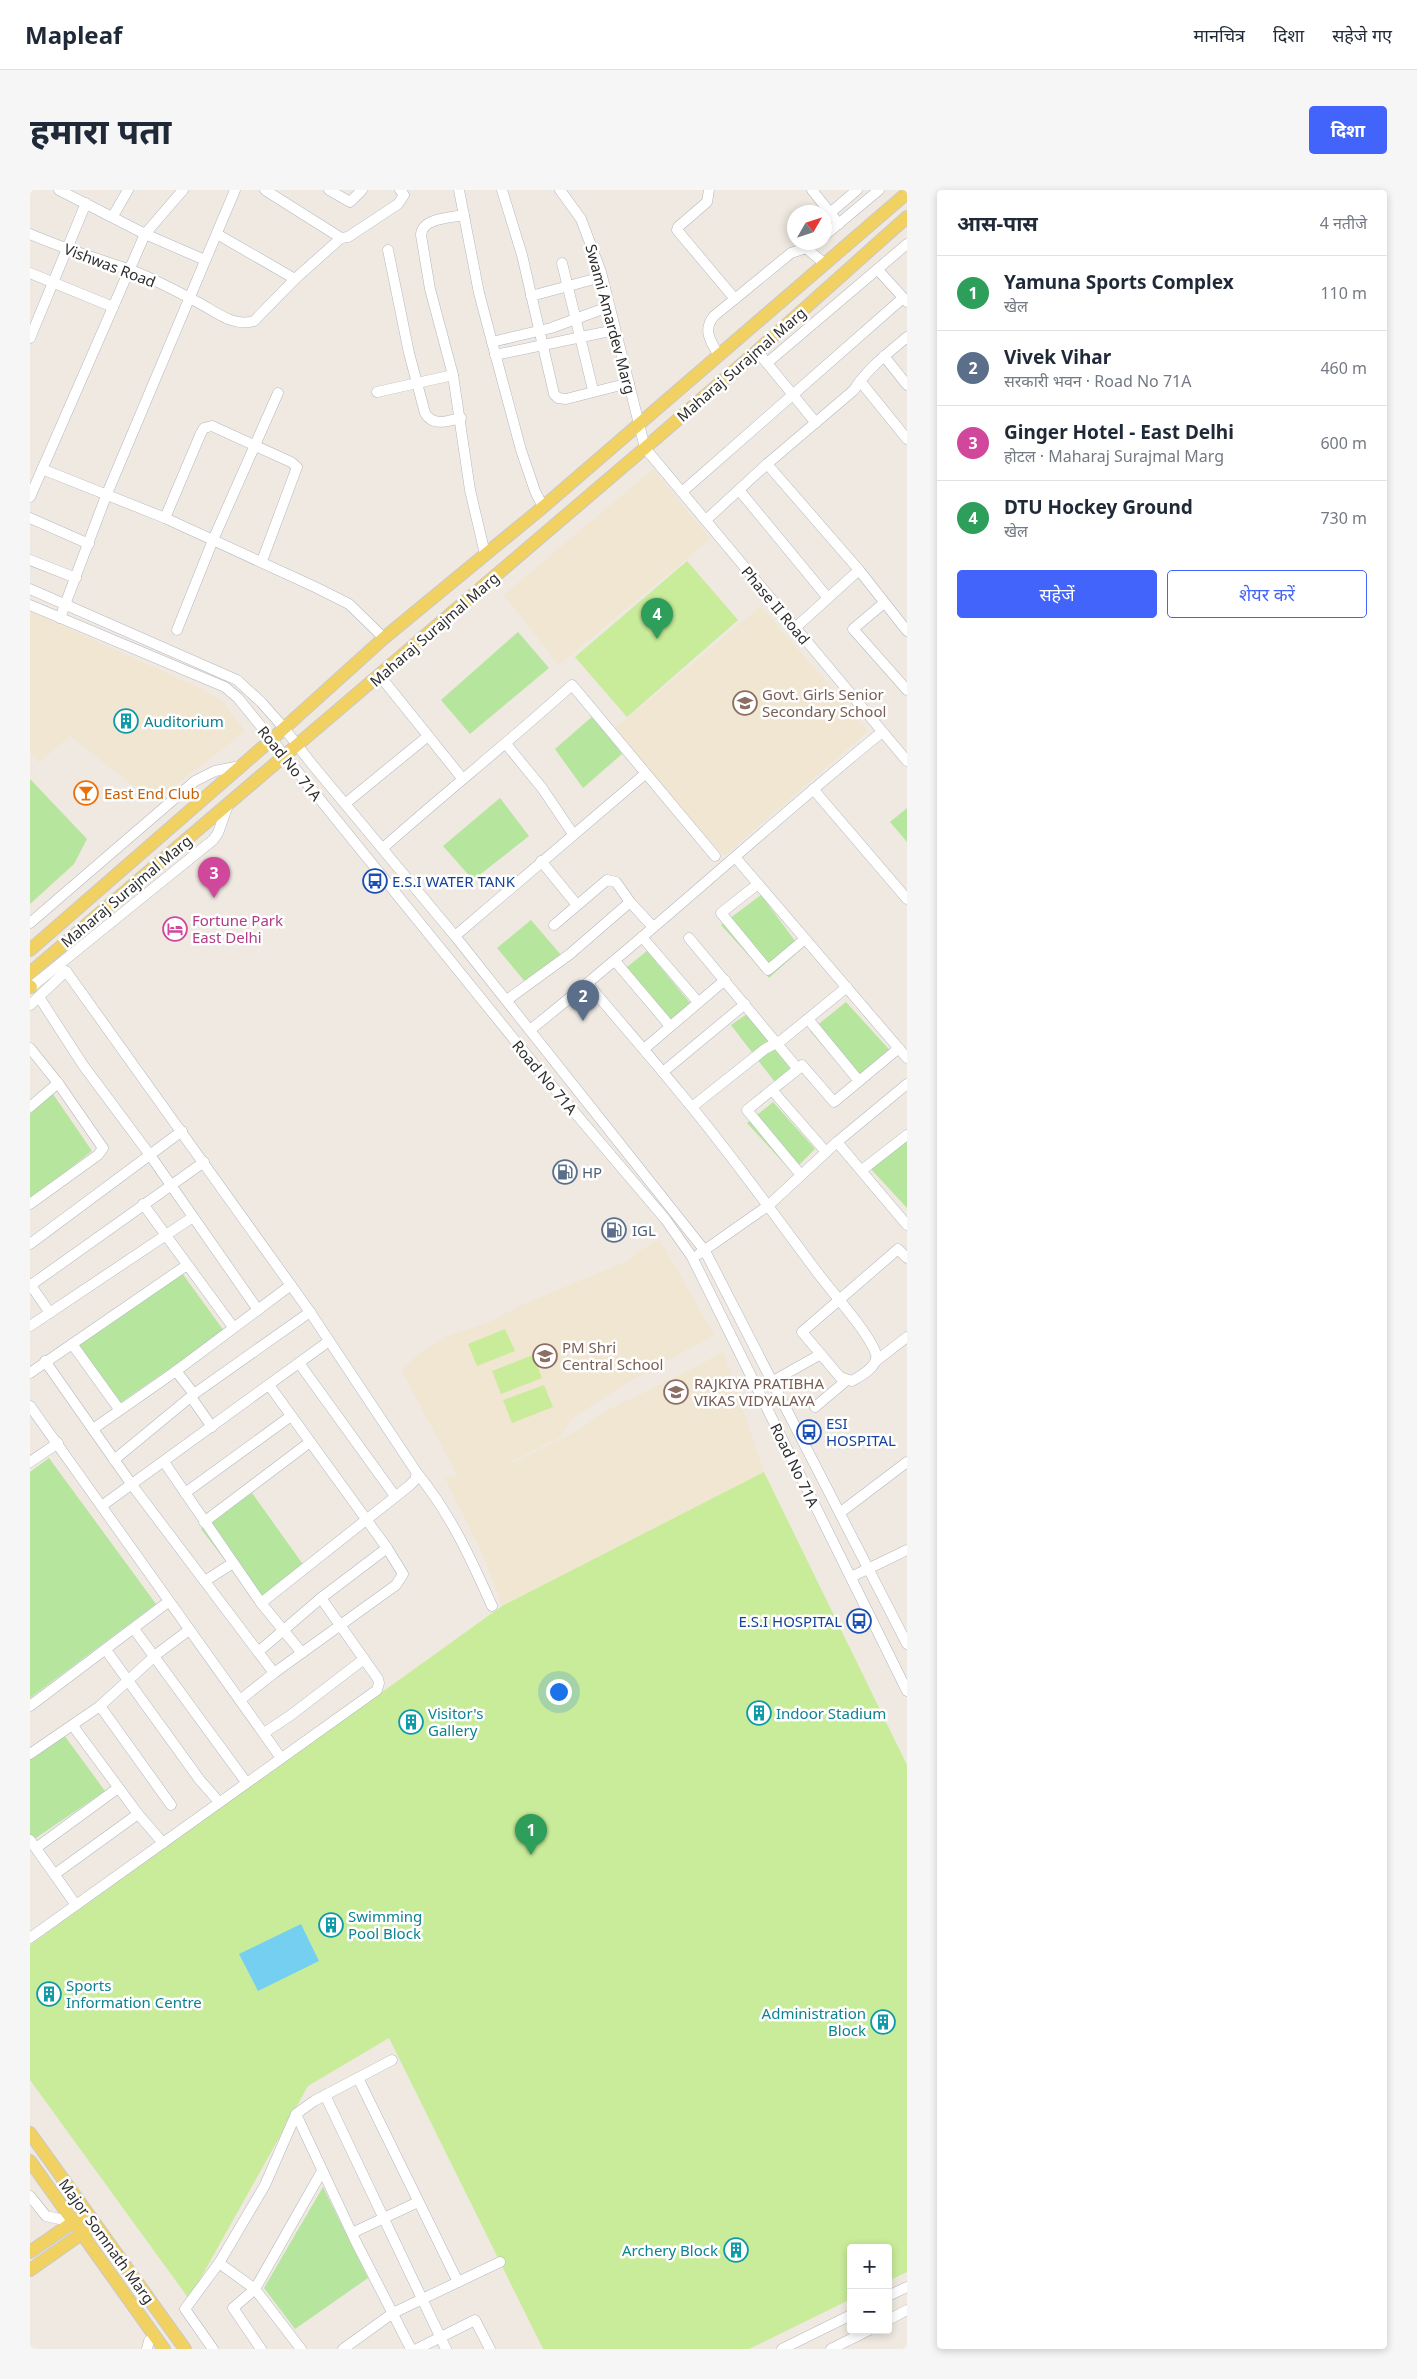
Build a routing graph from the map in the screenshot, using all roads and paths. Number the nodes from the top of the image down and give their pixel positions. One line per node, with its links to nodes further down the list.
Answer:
1 (60, 190): 16 (street)
2 (128, 190): 23 (street)
3 (183, 190): 28 (street)
4 (235, 190): 29 (street)
5 (265, 190): 30 (street)
6 (329, 190): 7 (street)
7 (362, 190)
8 (400, 190): 30 (street)
9 (459, 190): 21 (street)
10 (502, 190): 47 (street)
11 (560, 190): 42 (street, Swami Amardev Marg)
12 (709, 190): 50 (street)
13 (812, 190): 19 (street)
14 (856, 190): 20 (street)
15 (879, 190): 25 (street)
16 (73, 193): 18 (street)
17 (907, 193): 38 (main road, Maharaj Surajmal Marg)
18 (86, 203): 23 (street); 32 (street)
19 (824, 205)
20 (832, 211)
21 (464, 215): 60 (street); 67 (street)
22 (832, 215): 25 (street)
23 (113, 216): 28 (street)
24 (907, 217): 44 (main road, Maharaj Surajmal Marg)
25 (839, 224): 26 (street)
26 (832, 230)
27 (30, 234): 32 (street, Vishwas Road)
28 (145, 234): 36 (street); 39 (street)
29 (217, 234): 36 (street); 43 (street)
30 (341, 238): 43 (street)
31 (907, 244): 40 (street)
32 (67, 250): 39 (street, Vishwas Road); 45 (street)
33 (388, 250): 70 (street)
34 (798, 250): 50 (street)
35 (808, 250): 38 (street)
36 (206, 260): 49 (street)
37 (562, 263): 46 (street)
38 (825, 264): 64 (main road, Maharaj Surajmal Marg)
39 (129, 270): 49 (street, Vishwas Road); 53 (street)
40 (878, 270): 48 (street); 51 (street)
41 (30, 273): 45 (street)
42 (602, 277): 46 (street); 52 (street, Swami Amardev Marg)
43 (295, 279): 49 (street, Vishwas Road)
44 (835, 281): 48 (street); 62 (main road, Maharaj Surajmal Marg)
45 (53, 284): 53 (street); 58 (street)
46 (567, 286): 47 (street); 54 (street)
47 (531, 296): 55 (street)
48 (846, 296): 66 (street)
49 (189, 298): 86 (street)
50 (735, 299): 64 (street)
51 (905, 300): 75 (street)
52 (608, 307): 54 (street); 56 (street, Swami Amardev Marg)
53 (113, 308): 83 (street)
54 (575, 319): 55 (street); 59 (street)
55 (538, 330): 60 (street); 61 (street)
56 (615, 330): 59 (street); 69 (street, Swami Amardev Marg)
57 (907, 337): 65 (street)
58 (30, 338)
59 (579, 338): 61 (street); 72 (street)
60 (492, 342): 63 (street)
61 (542, 346): 63 (street); 72 (street)
62 (757, 351): 66 (street); 81 (main road, Maharaj Surajmal Marg)
63 (495, 355): 88 (street)
64 (719, 356): 78 (main road, Maharaj Surajmal Marg)
65 (884, 356): 68 (street); 71 (street)
66 (767, 363): 75 (street)
67 (453, 375): 70 (street); 76 (street)
68 (860, 381): 77 (street); 79 (street)
69 (628, 383): 72 (street); 78 (street, Swami Amardev Marg)
70 (416, 384): 73 (street); 76 (street)
71 (907, 385)
72 (593, 390)
73 (378, 392)
74 (278, 393): 80 (street)
75 (792, 397): 77 (street); 85 (street)
76 (461, 418): 94 (street)
77 (816, 423): 82 (street)
78 (640, 424): 81 (street, Swami Amardev Marg); 88 (main road, Maharaj Surajmal Marg)
79 (906, 436)
80 (255, 446): 90 (street); 92 (street); 96 (street)
81 (646, 448): 85 (street, Phase II Road); 109 (main road, Maharaj Surajmal Marg)
82 (767, 464): 84 (street); 97 (street)
83 (42, 469): 86 (street); 87 (street)
84 (739, 490): 91 (street); 100 (street)
85 (682, 492): 91 (street, Phase II Road)
86 (106, 496): 90 (street); 93 (street)
87 (30, 497)
88 (543, 506): 94 (main road, Maharaj Surajmal Marg)
89 (30, 518): 93 (street)
90 (165, 518): 92 (street)
91 (706, 520): 105 (street, Phase II Road)
92 (213, 540): 96 (street); 106 (street)
93 (88, 544): 98 (street)
94 (485, 554): 108 (main road, Maharaj Surajmal Marg)
95 (30, 560): 98 (street)
96 (262, 561): 108 (street)
97 (859, 570): 100 (street); 101 (street)
98 (76, 578): 102 (street)
99 (30, 589): 102 (street, Road No 71A)
100 (828, 598): 105 (street)
101 (884, 603): 107 (street); 110 (street)
102 (66, 604): 104 (street); 111 (street, Road No 71A)
103 (30, 605): 104 (street, Road No 71A)
104 (60, 618): 114 (street, Road No 71A)
105 (795, 628): 112 (street, Phase II Road)
106 (177, 630)
107 (907, 631)
108 (384, 638): 111 (main road, Maharaj Surajmal Marg)
109 (380, 676): 113 (street); 116 (main road, Maharaj Surajmal Marg)
110 (907, 690)
111 (284, 728): 114 (main road, Maharaj Surajmal Marg); 116 (street, Road No 71A)
112 (882, 732): 118 (street, Phase II Road); 122 (street)
113 (428, 736): 121 (street); 123 (street)
114 (271, 740): 117 (street, Road No 71A); 119 (main road, Maharaj Surajmal Marg)
115 (506, 744): 120 (street); 121 (street); 125 (street)
116 (297, 746): 117 (main road, Maharaj Surajmal Marg); 123 (street, Road No 71A)
117 (285, 757): 124 (main road, Maharaj Surajmal Marg); 185 (street, Road No 71A)
118 (907, 761)
119 (240, 766): 134 (street); 141 (main road, Maharaj Surajmal Marg)
120 (645, 774): 125 (street); 127 (street)
121 (462, 778): 126 (street)
122 (813, 789): 128 (street); 131 (street)
123 (346, 803): 126 (street, Road No 71A)
124 (228, 805): 143 (main road, Maharaj Surajmal Marg); 147 (street)
125 (573, 834): 129 (street)
126 (383, 848): 137 (street, Road No 71A)
127 (715, 856)
128 (735, 857): 130 (street); 136 (street)
129 (541, 862): 133 (street); 137 (street)
130 (758, 884): 140 (street); 140 (street)
131 (907, 899)
132 (630, 902): 133 (street); 136 (street); 148 (street)
133 (577, 905): 135 (street)
134 (30, 923)
135 (554, 925)
136 (653, 927): 138 (street)
137 (455, 936): 148 (street, Road No 71A)
138 (642, 937): 142 (street); 149 (street)
139 (690, 938): 144 (street)
140 (805, 939): 146 (street)
141 (30, 950)
142 (615, 961): 145 (street); 153 (street)
143 (30, 973)
144 (725, 980): 149 (street); 150 (street)
145 (588, 984): 154 (street); 157 (street)
146 (847, 987): 152 (street); 156 (street)
147 (32, 989): 151 (street); 168 (street); 172 (street)
148 (506, 1000): 154 (street, Road No 71A)
149 (698, 1002): 153 (street)
150 (745, 1004): 155 (street); 161 (street)
151 (30, 1005)
152 (808, 1019): 155 (street); 162 (street)
153 (670, 1026): 157 (street)
154 (530, 1030): 184 (street, Road No 71A)
155 (776, 1043): 160 (street); 167 (street)
156 (899, 1048): 159 (street); 162 (street)
157 (644, 1049): 161 (street)
158 (32, 1054): 163 (street)
159 (907, 1058)
160 (798, 1068): 162 (street); 165 (street)
161 (663, 1072): 167 (street)
162 (859, 1081)
163 (58, 1083): 166 (street); 177 (street)
164 (907, 1084): 170 (street)
165 (772, 1090): 171 (street); 175 (street)
166 (30, 1107)
167 (692, 1107): 179 (street)
168 (182, 1131): 172 (street); 173 (street)
169 (907, 1135): 174 (street)
170 (837, 1142): 171 (street); 174 (street)
171 (826, 1152): 175 (street)
172 (150, 1155): 176 (street); 183 (street)
173 (204, 1162): 176 (street); 189 (street)
174 (862, 1170): 181 (street)
175 (801, 1175): 179 (street)
176 (170, 1185): 178 (street); 180 (street)
177 (30, 1204)
178 (143, 1204): 182 (street); 188 (street)
179 (769, 1206): 184 (street); 190 (street)
180 (193, 1217): 182 (street); 191 (street)
181 (907, 1224)
182 (166, 1235): 187 (street); 193 (street)
183 (30, 1244)
184 (705, 1251): 185 (street); 206 (street, Road No 71A)
185 (692, 1257): 233 (street, Road No 71A)
186 (907, 1258): 190 (street)
187 (187, 1265): 195 (street); 198 (street)
188 (31, 1285): 193 (street)
189 (290, 1285): 191 (street); 192 (street)
190 (838, 1300): 199 (street); 200 (street)
191 (258, 1310): 195 (street)
192 (310, 1312): 197 (street); 208 (street)
193 (50, 1313): 194 (street)
194 (30, 1326)
195 (233, 1327): 203 (street)
196 (907, 1336): 200 (street)
197 (329, 1341): 202 (street); 221 (street)
198 (72, 1344): 201 (street); 211 (street)
199 (821, 1354): 205 (street); 206 (street)
200 (876, 1361): 205 (street)
201 (45, 1362): 204 (street); 214 (street)
202 (300, 1362): 207 (street); 224 (street)
203 (176, 1371): 208 (street); 211 (street)
204 (30, 1373)
205 (847, 1380): 210 (street)
206 (773, 1381): 226 (street, Road No 71A)
207 (269, 1385): 212 (street); 213 (street)
208 (193, 1395): 213 (street); 217 (street)
209 (30, 1406): 216 (street)
210 (815, 1408)
211 (119, 1409): 214 (street)
212 (291, 1416): 215 (street); 223 (street)
213 (212, 1427): 219 (street)
214 (93, 1429): 217 (street)
215 (310, 1442): 227 (street); 228 (street)
216 (58, 1443): 218 (street); 225 (street)
217 (114, 1460): 222 (street)
218 (30, 1462)
219 (164, 1462): 222 (street); 223 (street)
220 (907, 1462): 226 (street)
221 (417, 1473): 224 (street); 238 (street)
222 (132, 1484): 225 (street); 234 (street)
223 (185, 1493): 228 (street)
224 (396, 1496): 227 (street)
225 (102, 1505): 236 (street)
226 (841, 1512): 232 (street, Road No 71A)
227 (366, 1520): 229 (street); 237 (street)
228 (204, 1522): 231 (street)
229 (388, 1548): 235 (street); 239 (street)
230 (907, 1550): 232 (street)
231 (233, 1563): 234 (street); 237 (street)
232 (868, 1568): 233 (street); 243 (street, Road No 71A)
233 (851, 1577): 251 (street, Road No 71A)
234 (205, 1581): 245 (street)
235 (321, 1598): 239 (street); 241 (street)
236 (168, 1602): 240 (street); 242 (street)
237 (261, 1603): 241 (street)
238 (492, 1606)
239 (340, 1625): 246 (street); 248 (street)
240 (134, 1629): 244 (street); 247 (street)
241 (284, 1629): 245 (street); 246 (street)
242 (189, 1630): 247 (street); 252 (street)
243 (907, 1644)
244 (106, 1650): 250 (street); 253 (street)
245 (258, 1652): 249 (street)
246 (302, 1653): 249 (street)
247 (154, 1657): 250 (street); 259 (street)
248 (364, 1659): 256 (street); 258 (street)
249 (274, 1673): 252 (street)
250 (129, 1681): 254 (street); 261 (street)
251 (907, 1690)
252 (240, 1700): 256 (street)
253 (30, 1706)
254 (100, 1706): 255 (street); 262 (street)
255 (73, 1726): 257 (street); 260 (street)
256 (264, 1734): 258 (street)
257 (30, 1754)
258 (281, 1758): 259 (street)
259 (246, 1782): 261 (street)
260 (118, 1788): 263 (street); 265 (street)
261 (219, 1802): 264 (street)
262 (170, 1804)
263 (138, 1814): 264 (street); 266 (street)
264 (163, 1843): 267 (street)
265 (33, 1844): 266 (street)
266 (55, 1874): 267 (street)
267 (76, 1905): 268 (street)
268 (30, 1938)
269 (392, 2060): 270 (street)
270 (358, 2078): 271 (street); 277 (street)
271 (325, 2095): 272 (street); 279 (street)
272 (296, 2114): 275 (street); 286 (street)
273 (30, 2133): 278 (main road, Major Somnath Marg)
274 (30, 2161): 280 (main road, Major Somnath Marg)
275 (322, 2171): 282 (street); 290 (street)
276 (30, 2196): 280 (street)
277 (418, 2202): 279 (street); 288 (street)
278 (86, 2212): 280 (main road); 281 (main road, Major Somnath Marg)
279 (384, 2219): 282 (street); 292 (street)
280 (73, 2222): 283 (main road, Major Somnath Marg); 284 (main road)
281 (95, 2224): 283 (main road); 302 (main road, Major Somnath Marg)
282 (352, 2233): 294 (street)
283 (81, 2234): 287 (main road); 299 (main road, Major Somnath Marg)
284 (30, 2252)
285 (500, 2262): 288 (street)
286 (219, 2263): 290 (street); 303 (street)
287 (30, 2270)
288 (458, 2282): 292 (street)
289 (907, 2287): 291 (street)
290 (255, 2289): 304 (street); 305 (street)
291 (892, 2294)
292 (422, 2299): 294 (street); 298 (street)
293 (907, 2310): 296 (street)
294 (392, 2313): 306 (street); 307 (street)
295 (847, 2317): 311 (street)
296 (892, 2318)
297 (861, 2334): 312 (street)
298 (440, 2336): 308 (street); 309 (street); 310 (street)
299 (155, 2337): 300 (street); 301 (main road, Major Somnath Marg)
300 (147, 2349)
301 (164, 2349)
302 (185, 2349)
303 (213, 2349)
304 (261, 2349)
305 (301, 2349)
306 (343, 2349)
307 (410, 2349)
308 (417, 2349)
309 (446, 2349)
310 (490, 2349)
311 (782, 2349)
312 (831, 2349)

